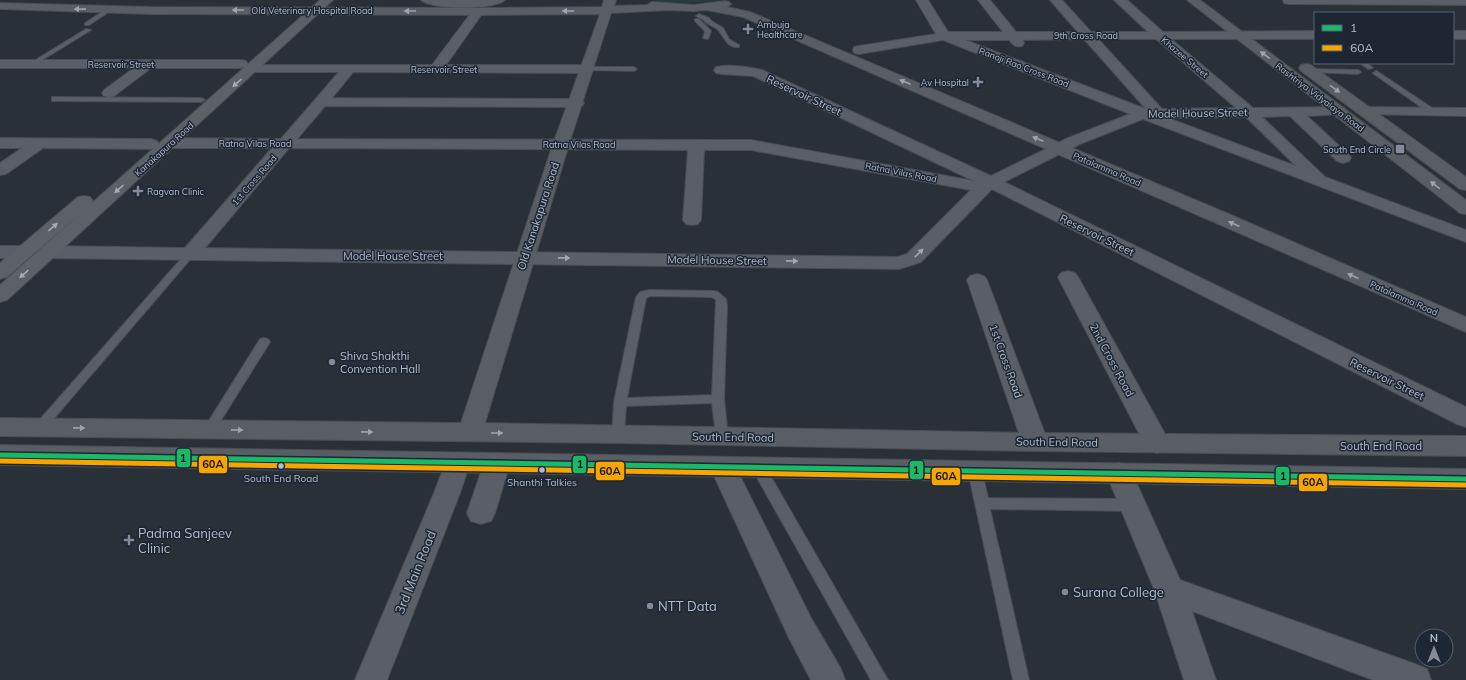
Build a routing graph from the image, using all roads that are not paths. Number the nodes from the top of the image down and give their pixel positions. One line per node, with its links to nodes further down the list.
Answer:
1 (30, 0): 16 (main road)
2 (327, 0): 17 (main road, Kanakapura Road)
3 (427, 0): 4 (street)
4 (498, 0)
5 (633, 0): 18 (main road)
6 (922, 0): 31 (street)
7 (984, 0): 32 (street)
8 (1056, 0): 24 (street)
9 (1120, 0): 25 (street, Khazee Street)
10 (1192, 0): 26 (main road, Rashtriya Vidyalaya Road)
11 (1213, 0): 27 (main road, Rashtriya Vidyalaya Road)
12 (1288, 1): 13 (street)
13 (1466, 2)
14 (608, 5): 18 (main road, Old Veterinary Hospital Road); 21 (main road, Old Veterinary Hospital Road, one-way to 21); 46 (main road, Old Kanakapura Road)
15 (0, 6): 16 (main road, Old Veterinary Hospital Road)
16 (18, 7): 20 (main road, Old Veterinary Hospital Road, one-way to 16); 23 (main road)
17 (310, 7): 20 (main road, Old Veterinary Hospital Road, one-way to 20); 21 (main road, Old Veterinary Hospital Road, one-way to 17); 42 (main road, Kanakapura Road)
18 (665, 7): 22 (main road)
19 (752, 8): 22 (main road); 36 (main road, Patalamma Road); 72 (main road, Patalamma Road, one-way to 19)
20 (110, 9): 39 (lane)
21 (478, 11): 45 (street)
22 (696, 12): 33 (lane); 34 (lane)
23 (0, 17)
24 (1088, 35): 25 (street, 9th Cross Road); 32 (street, 9th Cross Road); 63 (street)
25 (1159, 35): 26 (street, 9th Cross Road); 64 (street, Khazee Street)
26 (1239, 35): 27 (street, 9th Cross Road); 59 (main road, Rashtriya Vidyalaya Road, one-way to 26)
27 (1261, 35): 28 (street, 9th Cross Road); 35 (main road, Rashtriya Vidyalaya Road)
28 (1314, 35)
29 (1454, 35): 30 (street)
30 (1466, 35)
31 (944, 36): 32 (street, 9th Cross Road); 36 (street, 9th Cross Road); 50 (street, Ranoji Rao Cross Road)
32 (1012, 36): 50 (street)
33 (706, 38)
34 (737, 46)
35 (1280, 49)
36 (859, 50): 72 (main road, Patalamma Road)
37 (1292, 58): 49 (main road, Rashtriya Vidyalaya Road)
38 (0, 64): 39 (street, Reservoir Street)
39 (32, 64): 40 (street, Reservoir Street)
40 (148, 64): 42 (street, Reservoir Street); 53 (street)
41 (1364, 64): 43 (lane)
42 (247, 66): 44 (street, Reservoir Street); 55 (main road, Kanakapura Road); 67 (main road, Kanakapura Road, one-way to 67)
43 (1370, 68)
44 (349, 69): 45 (street, Reservoir Street); 56 (street, 1st Cross Road)
45 (436, 69): 46 (street, Reservoir Street)
46 (587, 69): 47 (lane, Reservoir Street); 57 (main road, Old Kanakapura Road)
47 (634, 69)
48 (721, 70): 76 (street, Reservoir Street)
49 (1311, 71): 51 (lane); 60 (main road, Rashtriya Vidyalaya Road, one-way to 60)
50 (1039, 72): 63 (street, Ranoji Rao Cross Road)
51 (1358, 72)
52 (1376, 73): 61 (lane)
53 (109, 93)
54 (55, 99): 55 (lane)
55 (201, 100): 69 (main road, Kanakapura Road)
56 (321, 102): 57 (street); 68 (street, 1st Cross Road)
57 (576, 103): 70 (main road, Old Kanakapura Road)
58 (1294, 112): 59 (street, Model House Street); 64 (street, Model House Street); 73 (street)
59 (1339, 112): 78 (main road, Rashtriya Vidyalaya Road, one-way to 59)
60 (1365, 112): 61 (street); 77 (main road, Rashtriya Vidyalaya Road)
61 (1434, 112): 62 (street)
62 (1466, 112)
63 (1150, 113): 64 (street, Model House Street); 72 (street, Model House Street); 75 (street, Ranoji Rao Cross Road)
64 (1250, 113): 75 (street, Khazee Street)
65 (0, 143): 66 (street)
66 (40, 143): 69 (street); 74 (street)
67 (170, 143): 68 (street, Ratna Vilas Road); 83 (main road, Kanakapura Road, one-way to 83)
68 (286, 143): 70 (street, Ratna Vilas Road); 84 (street, 1st Cross Road)
69 (151, 144): 82 (main road, Kanakapura Road, one-way to 69)
70 (561, 144): 71 (street, Ratna Vilas Road); 85 (main road, Old Kanakapura Road)
71 (696, 144): 76 (street, Ratna Vilas Road); 79 (street)
72 (1067, 145): 76 (street, Model House Street); 90 (main road, Patalamma Road); 91 (main road, Patalamma Road, one-way to 72)
73 (1343, 158)
74 (0, 170)
75 (1324, 183): 80 (street, Ranoji Rao Cross Road)
76 (988, 185): 85 (street, Model House Street, one-way to 76); 95 (street, Reservoir Street)
77 (1466, 185)
78 (1466, 209)
79 (692, 220)
80 (1466, 236)
81 (0, 252): 82 (street)
82 (24, 252): 86 (main road, Kanakapura Road)
83 (48, 252): 84 (street, Model House Street); 89 (main road, Kanakapura Road, one-way to 89)
84 (190, 254): 85 (street, Model House Street); 97 (lane)
85 (526, 257): 99 (main road, Old Kanakapura Road)
86 (0, 273)
87 (1068, 277): 103 (street, 2nd Cross Road)
88 (977, 280): 102 (street, 1st Cross Road)
89 (0, 296)
90 (1466, 310)
91 (1466, 325)
92 (264, 342): 98 (lane)
93 (718, 399): 94 (lane); 94 (lane); 101 (lane)
94 (620, 402): 100 (lane)
95 (1466, 418)
96 (0, 427): 97 (main road, South End Road)
97 (40, 428): 98 (main road, South End Road, one-way to 98)
98 (209, 430): 99 (main road, South End Road, one-way to 99)
99 (470, 433): 100 (main road, South End Road, one-way to 100)
100 (618, 434): 101 (main road, South End Road)
101 (722, 436): 102 (main road, South End Road)
102 (1035, 442): 103 (main road, South End Road)
103 (1157, 443): 104 (main road, South End Road)
104 (1466, 446)
105 (4, 459): 106 (main road)
106 (457, 463): 107 (main road); 119 (street, 3rd Main Road)
107 (497, 463): 108 (main road); 117 (street)
108 (723, 467): 109 (main road); 120 (street)
109 (758, 467): 110 (main road); 121 (lane)
110 (975, 471): 111 (main road); 115 (lane)
111 (1119, 473): 112 (main road); 116 (street)
112 (1439, 478): 113 (main road); 114 (main road)
113 (1466, 479)
114 (1466, 485)
115 (982, 503): 116 (lane); 122 (lane)
116 (1132, 505): 118 (street)
117 (481, 513)
118 (1169, 589): 123 (street); 124 (street)
119 (371, 680)
120 (829, 680)
121 (880, 680)
122 (1021, 680)
123 (1200, 680)
124 (1415, 680)

